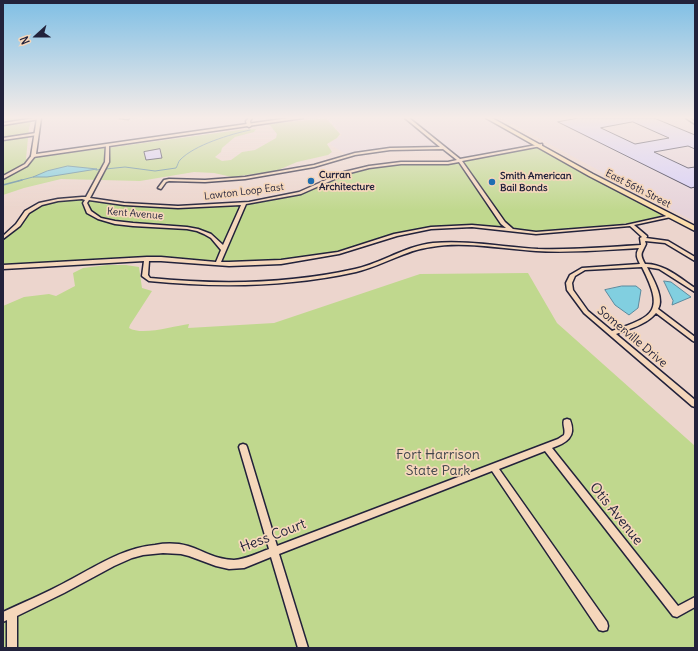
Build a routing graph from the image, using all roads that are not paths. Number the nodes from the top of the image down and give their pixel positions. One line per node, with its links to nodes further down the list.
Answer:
1 (34, 148): 9 (street)
2 (89, 148): 9 (street)
3 (107, 148): 13 (street)
4 (423, 148): 12 (street, Lawton Loop East)
5 (444, 148): 10 (street)
6 (525, 148): 10 (street, Lawton Loop East)
7 (543, 148): 15 (main road, East 56th Street)
8 (552, 148): 16 (main road, East 56th Street)
9 (33, 156): 11 (street)
10 (459, 160): 14 (street, Lawton Loop East); 19 (street)
11 (3, 178)
12 (160, 188)
13 (87, 198): 14 (street, Lawton Loop East); 20 (street, Lawton Loop East); 23 (street, Kent Avenue)
14 (244, 203): 23 (street)
15 (670, 216): 17 (street); 18 (main road, East 56th Street)
16 (695, 223)
17 (628, 226): 19 (street); 21 (street)
18 (695, 229)
19 (514, 232): 26 (street)
20 (3, 238)
21 (642, 239): 22 (street); 24 (street)
22 (643, 246): 25 (street); 27 (street)
23 (224, 250): 26 (street)
24 (695, 259)
25 (147, 260): 26 (street); 28 (street)
26 (218, 263)
27 (644, 265): 29 (street); 30 (street); 31 (street, Somerville Drive)
28 (3, 267)
29 (695, 290)
30 (655, 310): 31 (street); 32 (street)
31 (611, 333): 33 (street, Somerville Drive)
32 (695, 340)
33 (695, 404)
34 (567, 422): 36 (street)
35 (243, 447): 38 (street)
36 (546, 447): 37 (street, Hess Court); 39 (street, Otis Avenue)
37 (493, 467): 38 (street, Hess Court); 41 (street)
38 (274, 552): 40 (street, Hess Court); 43 (street)
39 (695, 602)
40 (8, 615): 42 (street, Hess Court)
41 (603, 626)
42 (12, 648)
43 (303, 648)

